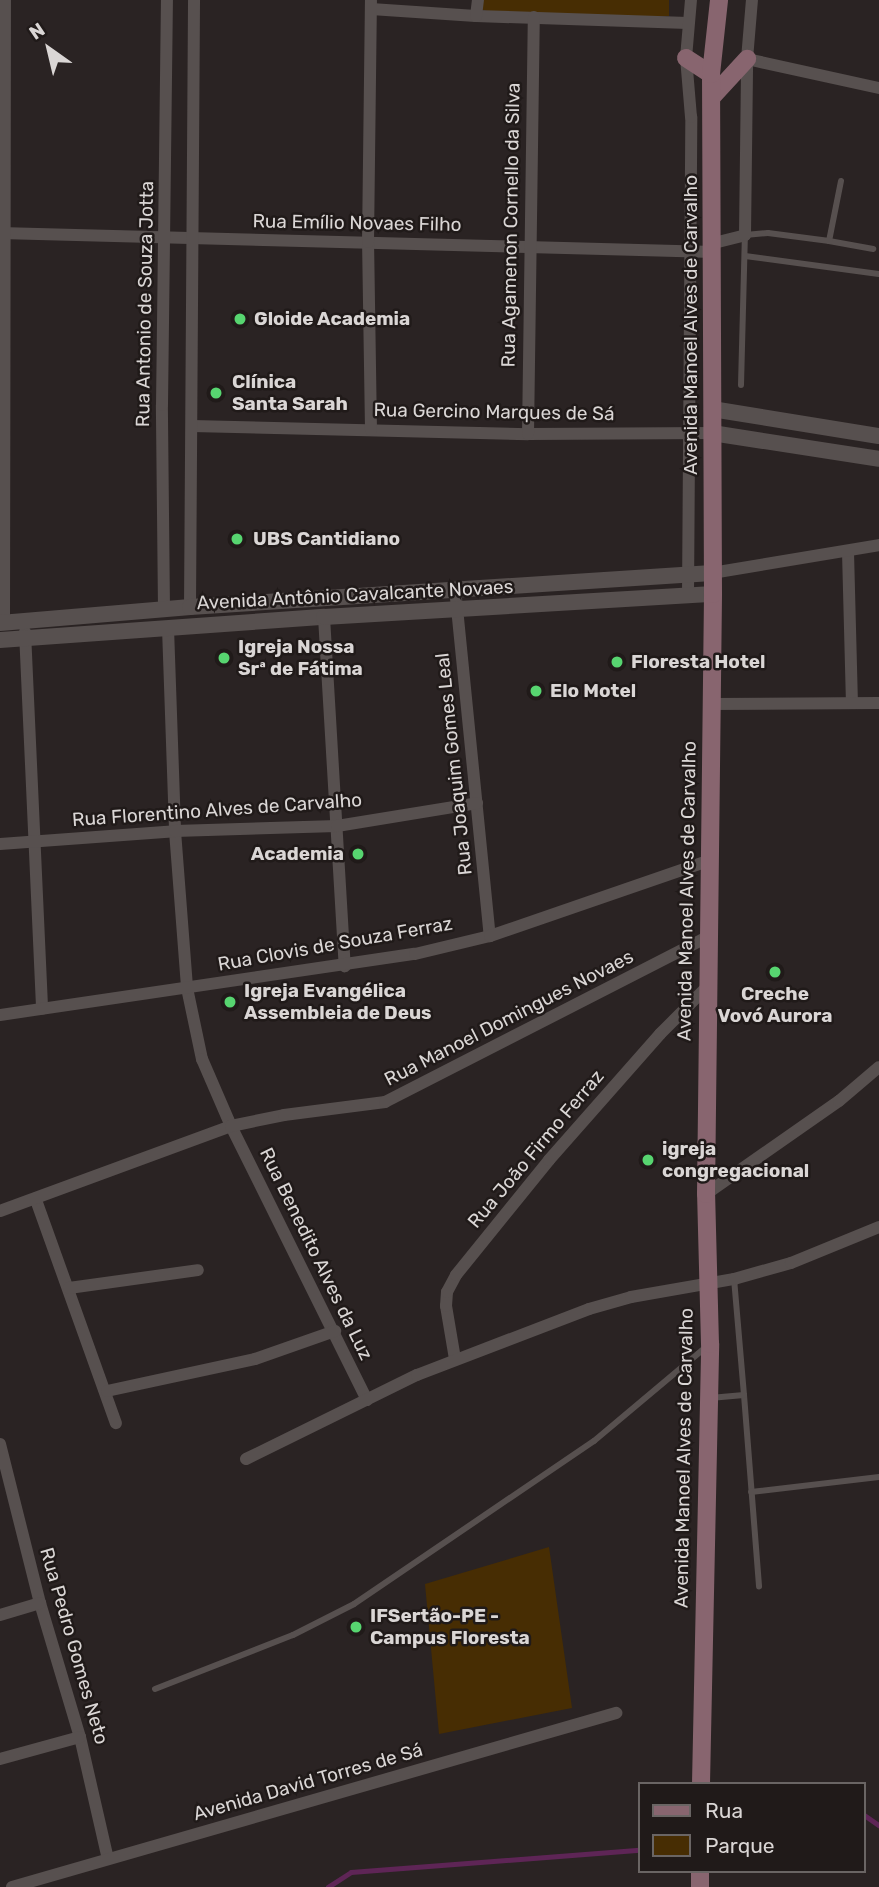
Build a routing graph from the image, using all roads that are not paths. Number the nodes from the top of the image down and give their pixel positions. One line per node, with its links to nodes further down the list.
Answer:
1 (5, 0): 15 (street)
2 (167, 0): 23 (street, Rua Antonio de Souza Jotta)
3 (194, 0): 24 (street)
4 (478, 0): 9 (street)
5 (691, 0): 11 (street, Avenida Manoel Alves de Carvalho)
6 (719, 0): 14 (main road, Avenida Manoel Alves de Carvalho)
7 (752, 0): 13 (street)
8 (371, 5): 9 (street); 25 (street)
9 (476, 16): 10 (street)
10 (534, 17): 11 (street); 28 (street, Rua Agamenon Cornello da Silva)
11 (688, 23): 12 (street, Avenida Manoel Alves de Carvalho)
12 (686, 58): 14 (main road); 18 (street, Avenida Manoel Alves de Carvalho)
13 (747, 59): 16 (street); 17 (main road); 22 (street)
14 (711, 74): 17 (main road, Avenida Manoel Alves de Carvalho)
15 (3, 78): 21 (street)
16 (879, 88)
17 (712, 97): 19 (main road, Avenida Manoel Alves de Carvalho)
18 (691, 117): 19 (street); 30 (street, Avenida Manoel Alves de Carvalho)
19 (711, 117): 27 (main road, Avenida Manoel Alves de Carvalho)
20 (841, 181): 26 (lane)
21 (2, 233): 23 (street, Rua Emílio Novaes Filho); 34 (street)
22 (746, 235): 26 (lane); 27 (street, Rua Emílio Novaes Filho); 31 (lane)
23 (166, 237): 24 (street, Rua Emílio Novaes Filho); 52 (street, Rua Antonio de Souza Jotta)
24 (192, 239): 25 (street, Rua Emílio Novaes Filho); 36 (street)
25 (368, 242): 28 (street, Rua Emílio Novaes Filho); 37 (street)
26 (829, 242): 29 (lane)
27 (714, 247): 30 (street, Rua Emílio Novaes Filho); 35 (main road, Avenida Manoel Alves de Carvalho)
28 (531, 248): 30 (street, Rua Emílio Novaes Filho); 40 (street, Rua Agamenon Cornello da Silva)
29 (873, 249)
30 (690, 250): 38 (street, Avenida Manoel Alves de Carvalho)
31 (745, 256): 32 (lane); 33 (lane)
32 (879, 274)
33 (741, 385)
34 (2, 394): 56 (street)
35 (712, 409): 39 (main road, Avenida Manoel Alves de Carvalho); 41 (street)
36 (192, 426): 37 (street, Rua Gercino Marques de Sá); 51 (street)
37 (371, 430): 40 (street, Rua Gercino Marques de Sá)
38 (689, 433): 39 (street, Rua Gercino Marques de Sá); 40 (street, Rua Gercino Marques de Sá); 46 (street, Avenida Manoel Alves de Carvalho)
39 (712, 433): 42 (street); 45 (main road, Avenida Manoel Alves de Carvalho)
40 (528, 434)
41 (879, 436)
42 (879, 459)
43 (879, 545): 44 (street)
44 (848, 552): 45 (street); 60 (street)
45 (712, 573): 46 (street); 48 (main road, Avenida Manoel Alves de Carvalho)
46 (686, 576): 47 (street); 50 (street, Avenida Manoel Alves de Carvalho)
47 (454, 588): 49 (street); 53 (street, Rua Joaquim Gomes Leal)
48 (713, 594): 50 (street, Avenida Antônio Cavalcante Novaes); 62 (main road, Avenida Manoel Alves de Carvalho)
49 (365, 595): 51 (street); 54 (street)
50 (688, 595): 53 (street, Avenida Antônio Cavalcante Novaes)
51 (190, 607): 52 (street)
52 (164, 609): 58 (street)
53 (457, 610): 54 (street, Avenida Antônio Cavalcante Novaes); 63 (street, Rua Joaquim Gomes Leal)
54 (365, 614): 55 (street, Avenida Antônio Cavalcante Novaes)
55 (324, 617): 57 (street, Avenida Antônio Cavalcante Novaes); 64 (street)
56 (2, 623): 58 (street)
57 (168, 628): 58 (street, Avenida Antônio Cavalcante Novaes); 65 (street, Rua Benedito Alves da Luz)
58 (24, 630): 59 (street, Avenida Antônio Cavalcante Novaes); 66 (street)
59 (0, 640)
60 (852, 703): 61 (street); 62 (street)
61 (879, 703)
62 (710, 704): 68 (main road, Avenida Manoel Alves de Carvalho)
63 (477, 803): 64 (street, Rua Florentino Alves de Carvalho); 69 (street, Rua Joaquim Gomes Leal)
64 (337, 826): 65 (street, Rua Florentino Alves de Carvalho); 71 (street)
65 (174, 831): 66 (street, Rua Florentino Alves de Carvalho); 73 (street, Rua Benedito Alves da Luz)
66 (37, 841): 67 (street, Rua Florentino Alves de Carvalho); 74 (street)
67 (0, 844)
68 (708, 861): 69 (street, Rua Clovis de Souza Ferraz); 70 (main road, Avenida Manoel Alves de Carvalho)
69 (490, 936): 71 (street, Rua Clovis de Souza Ferraz)
70 (709, 936): 72 (main road, Avenida Manoel Alves de Carvalho); 77 (street, Rua Manoel Domingues Novaes)
71 (345, 966): 73 (street, Rua Clovis de Souza Ferraz)
72 (707, 987): 78 (main road, Avenida Manoel Alves de Carvalho); 88 (street, Rua João Firmo Ferraz)
73 (187, 988): 74 (street, Rua Clovis de Souza Ferraz); 77 (street, Rua Benedito Alves da Luz)
74 (42, 1009): 75 (street, Rua Clovis de Souza Ferraz)
75 (0, 1015)
76 (879, 1067): 78 (street)
77 (231, 1126): 79 (street, Rua Manoel Domingues Novaes); 86 (street, Rua Benedito Alves da Luz)
78 (706, 1194): 84 (main road, Avenida Manoel Alves de Carvalho)
79 (36, 1200): 80 (street, Rua Manoel Domingues Novaes); 85 (street)
80 (0, 1211)
81 (879, 1227): 83 (street)
82 (198, 1270): 85 (street)
83 (734, 1279): 84 (street); 90 (lane)
84 (707, 1283): 87 (main road, Avenida Manoel Alves de Carvalho); 88 (street)
85 (69, 1288): 89 (street)
86 (335, 1331): 89 (street); 92 (street, Rua Benedito Alves da Luz)
87 (710, 1344): 91 (main road, Avenida Manoel Alves de Carvalho); 102 (lane)
88 (455, 1359): 92 (street)
89 (107, 1391): 93 (street)
90 (744, 1395): 91 (lane); 98 (lane)
91 (708, 1398): 106 (main road, Avenida Manoel Alves de Carvalho)
92 (367, 1400): 95 (street)
93 (116, 1423)
94 (0, 1444): 96 (street, Rua Pedro Gomes Neto)
95 (246, 1458)
96 (3, 1475): 100 (street, Rua Pedro Gomes Neto)
97 (879, 1477): 98 (lane)
98 (751, 1492): 99 (lane)
99 (759, 1586)
100 (40, 1602): 101 (street); 104 (street, Rua Pedro Gomes Neto)
101 (0, 1615)
102 (155, 1689)
103 (616, 1713): 107 (street, Avenida David Torres de Sá)
104 (80, 1737): 105 (street); 107 (street, Rua Pedro Gomes Neto)
105 (0, 1759)
106 (701, 1782)
107 (108, 1859): 108 (street, Avenida David Torres de Sá)
108 (12, 1887)

